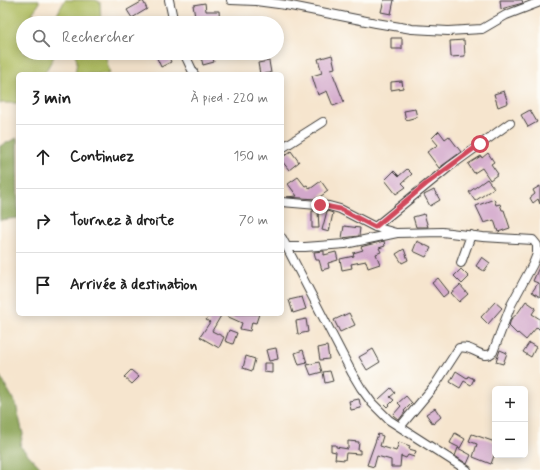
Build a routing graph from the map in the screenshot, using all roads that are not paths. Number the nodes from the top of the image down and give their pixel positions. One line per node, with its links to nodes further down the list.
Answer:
1 (169, 0): 4 (street)
2 (231, 0): 3 (street)
3 (540, 2)
4 (172, 16)
5 (187, 60): 6 (street)
6 (193, 72)
7 (323, 122): 9 (street)
8 (510, 123): 11 (street)
9 (284, 147)
10 (284, 202): 11 (street)
11 (375, 227): 12 (street)
12 (397, 233): 13 (street); 15 (street)
13 (471, 235): 16 (street); 17 (street)
14 (284, 242): 15 (street)
15 (287, 247): 18 (street)
16 (461, 263)
17 (537, 265): 18 (street)
18 (400, 427): 19 (street)
19 (467, 470)

